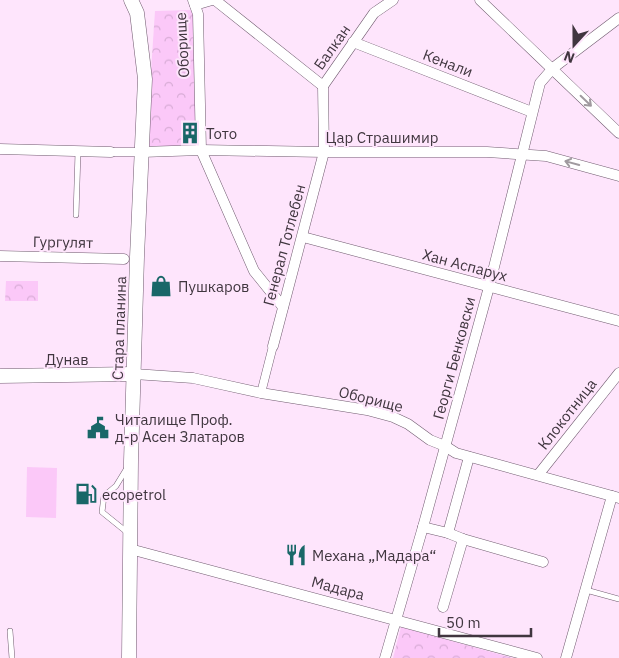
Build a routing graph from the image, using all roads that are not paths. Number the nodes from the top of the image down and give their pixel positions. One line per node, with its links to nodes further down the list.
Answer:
1 (131, 0): 16 (main road, Стара планина)
2 (213, 0): 5 (street); 9 (street)
3 (393, 0): 7 (street, Балкан)
4 (480, 0): 8 (street)
5 (194, 2): 13 (street, Оборище)
6 (619, 18): 8 (street, Георги Бенковски)
7 (353, 42): 9 (street, Балкан); 10 (street, Кенали)
8 (553, 68): 10 (street, Георги Бенковски); 11 (street, one-way to 11)
9 (323, 86): 17 (street, Балкан)
10 (532, 112): 18 (street, Георги Бенковски)
11 (619, 133)
12 (0, 149): 14 (street)
13 (201, 150): 16 (street, Цар Страшимир); 17 (street, Цар Страшимир); 25 (street, Оборище)
14 (78, 152): 15 (street); 20 (lane)
15 (111, 152): 16 (street)
16 (142, 152): 23 (main road, Стара планина)
17 (324, 152): 18 (street, Цар Страшимир); 21 (street, Генерал Тотлебен)
18 (524, 154): 19 (street, Цар Страшимир, one-way to 18); 24 (street, Георги Бенковски)
19 (619, 176)
20 (76, 215)
21 (303, 237): 24 (street, Хан Аспарух); 25 (street, Генерал Тотлебен)
22 (0, 256): 23 (street, Гургулят)
23 (131, 258): 29 (main road, Стара планина)
24 (489, 287): 26 (street, Хан Аспарух); 32 (street, Георги Бенковски)
25 (284, 308): 27 (street, Генерал Тотлебен)
26 (619, 321)
27 (273, 346): 31 (street)
28 (619, 373): 35 (street, Клокотница)
29 (134, 374): 30 (main road, Дунав); 31 (street, Оборище); 34 (main road, Стара планина)
30 (0, 376)
31 (261, 393): 32 (street, Оборище)
32 (445, 446): 33 (street, Оборище); 37 (street, Георги Бенковски)
33 (470, 457): 35 (street, Оборище); 38 (street)
34 (131, 462): 40 (main road, Стара планина); 40 (lane)
35 (538, 475): 36 (street, Оборище)
36 (615, 497): 42 (street)
37 (423, 527): 38 (street); 45 (street, Георги Бенковски)
38 (448, 533): 39 (street)
39 (462, 539): 41 (street); 44 (street)
40 (130, 542): 45 (street, Мадара); 48 (main road, Стара планина)
41 (543, 562)
42 (585, 590): 43 (lane); 51 (street)
43 (619, 599)
44 (443, 607)
45 (396, 620): 49 (street, Георги Бенковски); 50 (street, Мадара)
46 (10, 631): 47 (lane)
47 (12, 658)
48 (128, 658)
49 (385, 658)
50 (538, 658)
51 (566, 658)

